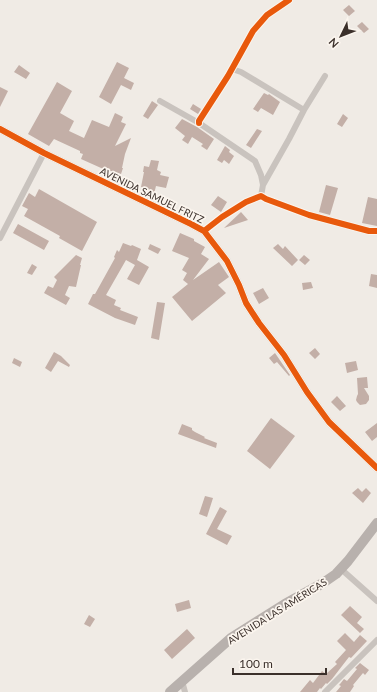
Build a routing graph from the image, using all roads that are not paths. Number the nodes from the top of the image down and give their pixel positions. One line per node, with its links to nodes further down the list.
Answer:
1 (289, 0): 2 (street)
2 (232, 69): 5 (street); 6 (street)
3 (325, 76): 5 (street)
4 (160, 101): 6 (street)
5 (304, 110): 9 (street)
6 (199, 124): 9 (street)
7 (0, 129): 8 (street, AVENIDA SAMUEL FRITZ)
8 (44, 153): 11 (street, AVENIDA SAMUEL FRITZ); 13 (street)
9 (263, 185): 10 (street)
10 (261, 196): 11 (street); 12 (street)
11 (204, 231): 14 (street, AVENIDA SAMUEL FRITZ)
12 (377, 231)
13 (0, 238)
14 (377, 468)
15 (377, 523): 16 (main road, AVENIDA LAS AMÉRICAS)
16 (341, 569): 17 (street); 19 (main road, AVENIDA LAS AMÉRICAS)
17 (377, 601)
18 (377, 640): 22 (street)
19 (182, 681): 20 (main road, AVENIDA LAS AMÉRICAS); 21 (street)
20 (170, 692)
21 (185, 692)
22 (325, 692)

